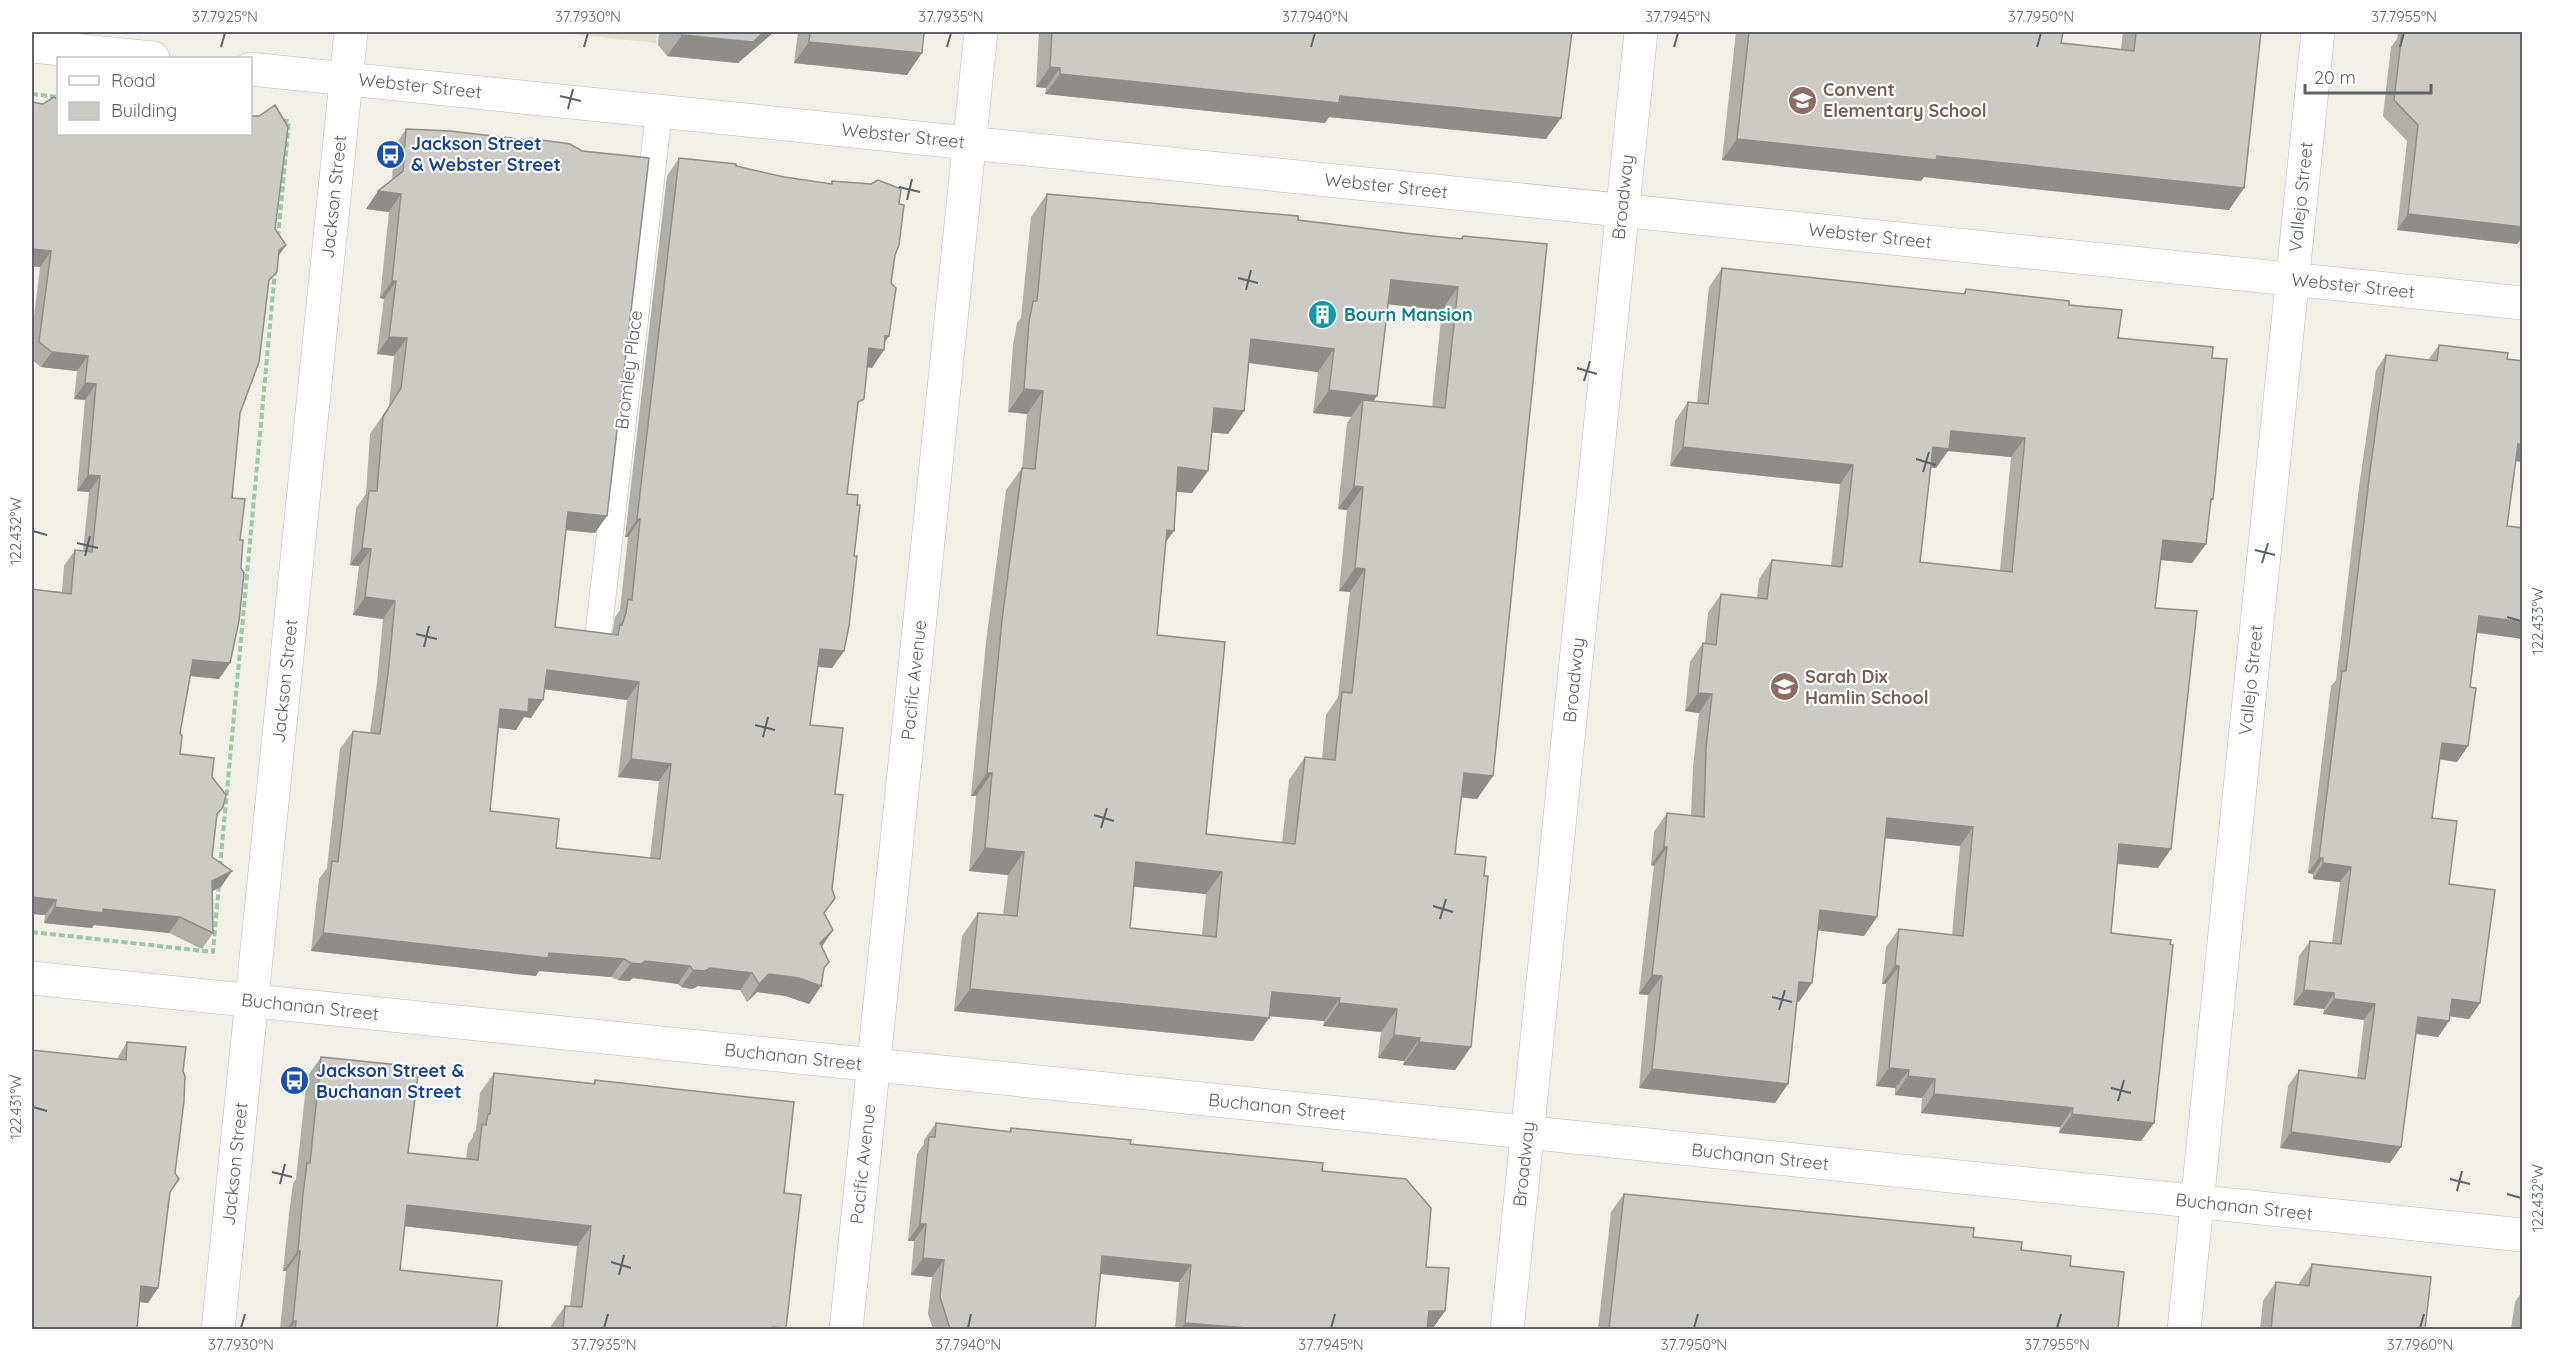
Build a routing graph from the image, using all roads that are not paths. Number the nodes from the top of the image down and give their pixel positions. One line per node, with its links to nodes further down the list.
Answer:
1 (351, 32): 8 (street, Jackson Street)
2 (981, 32): 10 (street, Pacific Avenue)
3 (1641, 32): 11 (street, Broadway)
4 (2318, 32): 12 (street, Vallejo Street)
5 (32, 46): 6 (street)
6 (143, 57)
7 (252, 69): 8 (street, Webster Street)
8 (346, 78): 9 (street, Webster Street); 16 (street, Jackson Street)
9 (659, 112): 10 (street, Webster Street); 14 (lane, Bromley Place)
10 (968, 144): 11 (street, Webster Street); 17 (street, Pacific Avenue)
11 (1622, 210): 12 (street, Webster Street); 18 (street, Broadway)
12 (2292, 279): 13 (street, Webster Street); 19 (street, Vallejo Street)
13 (2523, 303)
14 (599, 628)
15 (32, 978): 16 (street, Buchanan Street)
16 (252, 1001): 17 (street, Buchanan Street); 21 (street, Jackson Street)
17 (873, 1066): 18 (street, Buchanan Street); 22 (street, Pacific Avenue)
18 (1527, 1132): 19 (street, Buchanan Street); 23 (street, Broadway)
19 (2197, 1202): 20 (street, Buchanan Street); 24 (street, Vallejo Street)
20 (2523, 1235)
21 (218, 1329)
22 (846, 1329)
23 (1507, 1329)
24 (2184, 1329)

